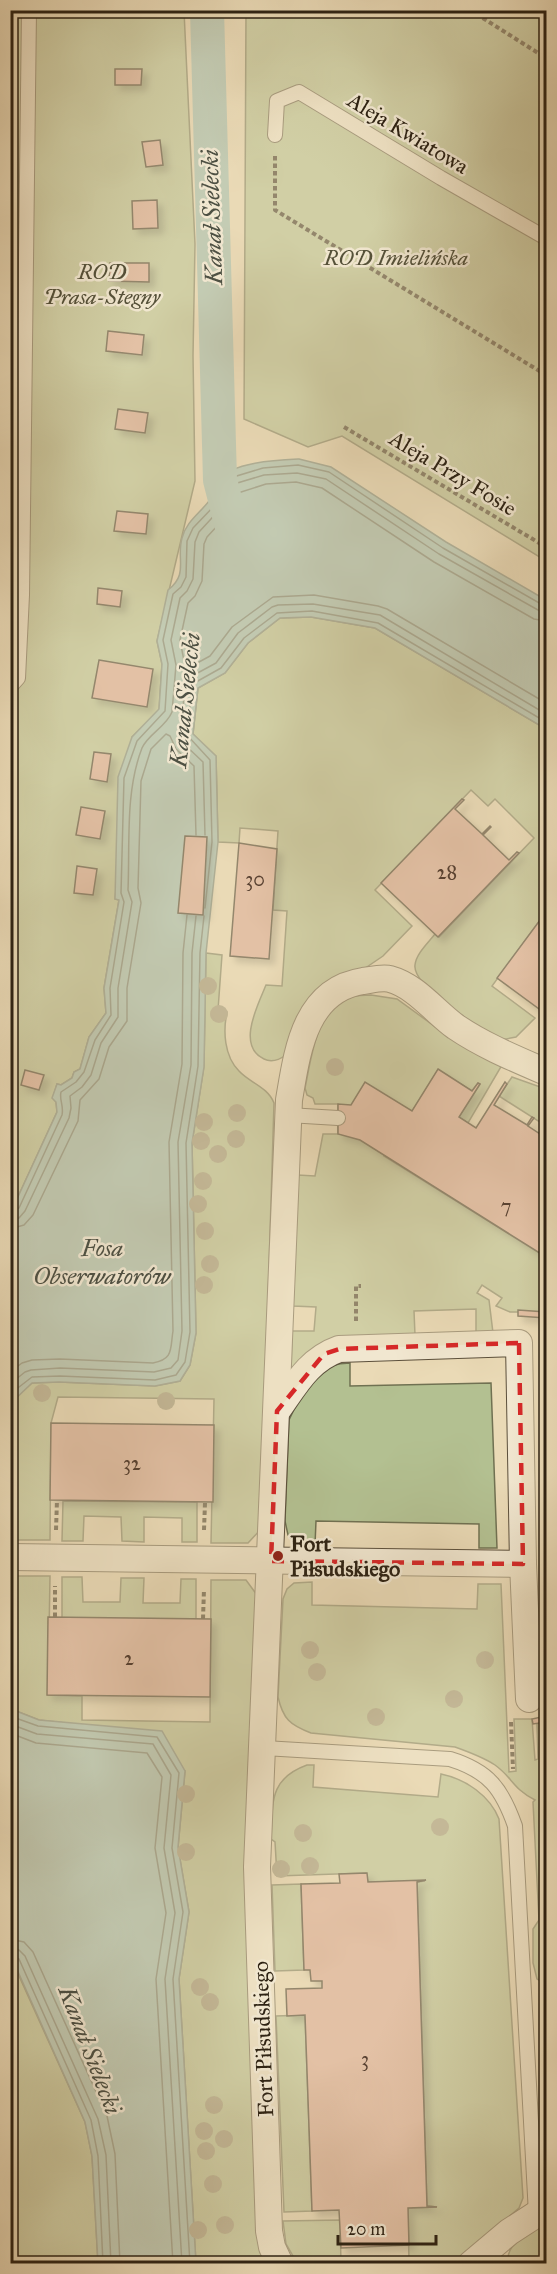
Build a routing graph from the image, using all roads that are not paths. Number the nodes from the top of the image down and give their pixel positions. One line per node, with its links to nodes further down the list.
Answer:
1 (29, 10): 4 (lane)
2 (275, 135): 3 (lane, Aleja Kwiatowa)
3 (546, 238)
4 (10, 687)
5 (546, 1072): 6 (street, Fort Piłsudskiego)
6 (288, 1115): 7 (lane); 8 (street, Fort Piłsudskiego)
7 (338, 1118)
8 (277, 1411): 10 (street, Fort Piłsudskiego); 11 (street)
9 (10, 1557): 10 (street)
10 (271, 1561): 11 (street); 13 (street, Fort Piłsudskiego)
11 (523, 1564): 12 (street)
12 (529, 1699)
13 (264, 1748): 14 (lane); 15 (street, Fort Piłsudskiego)
14 (541, 2211): 16 (street)
15 (280, 2264)
16 (471, 2264)

